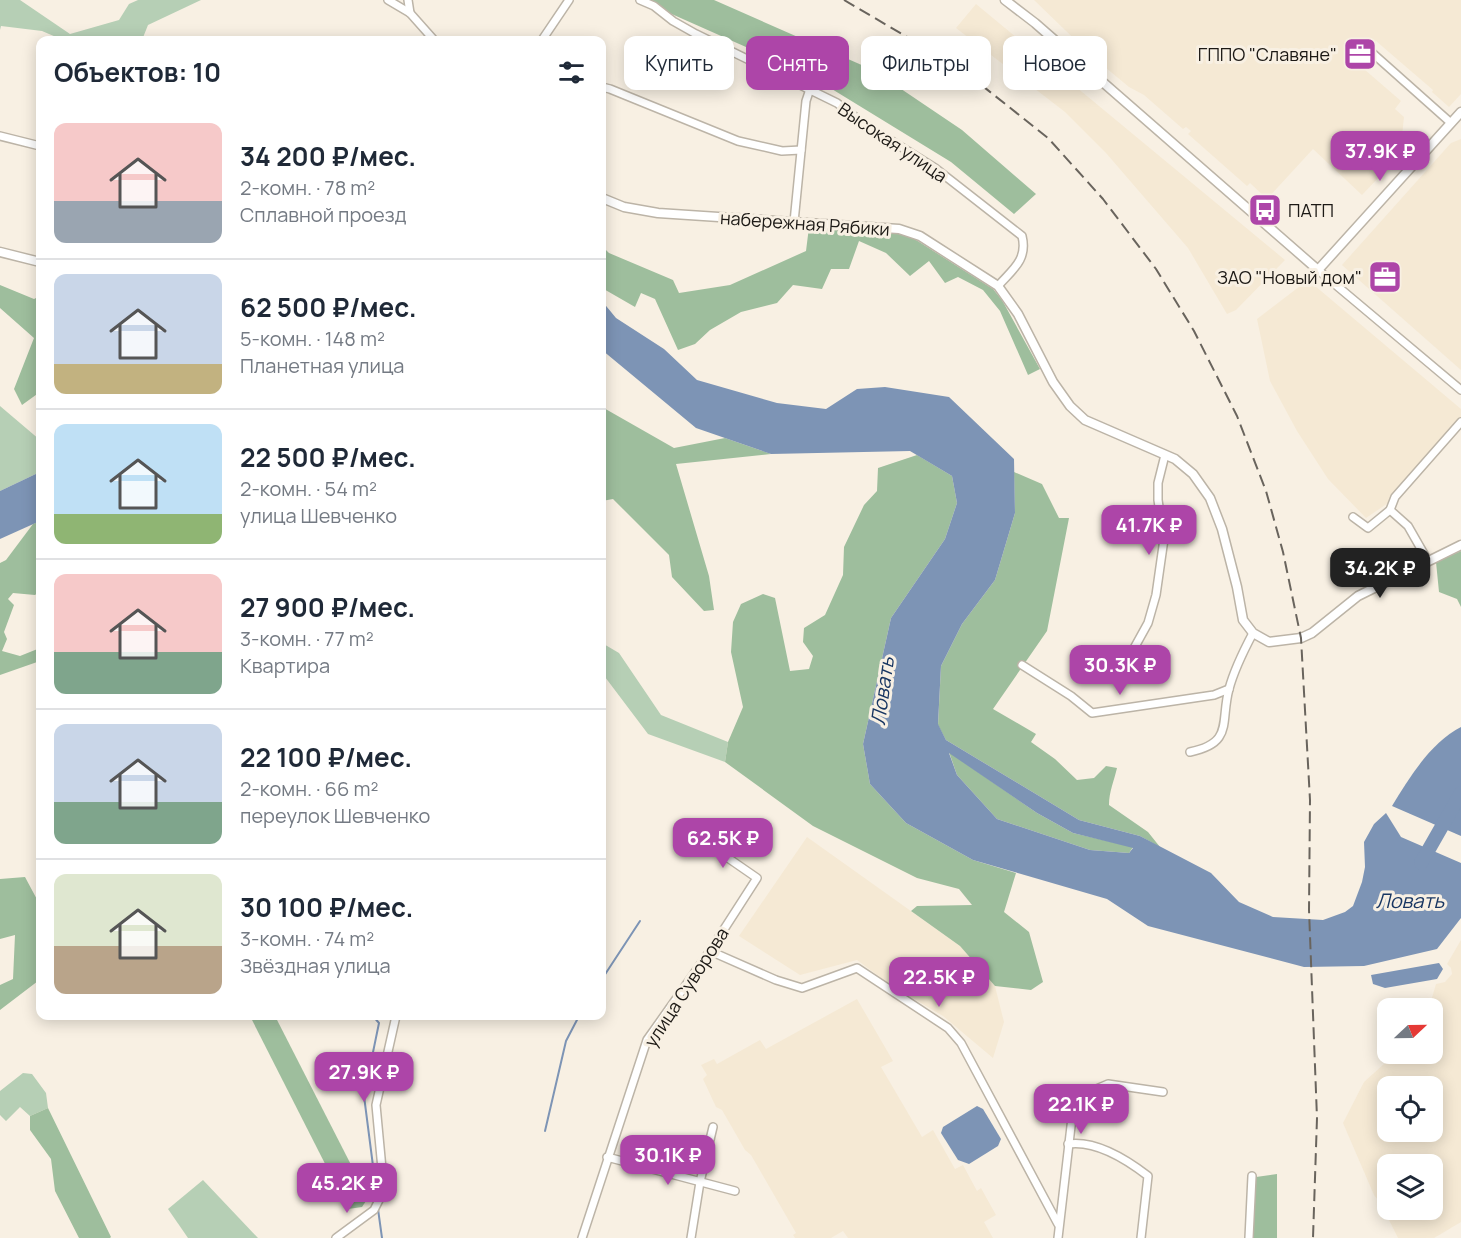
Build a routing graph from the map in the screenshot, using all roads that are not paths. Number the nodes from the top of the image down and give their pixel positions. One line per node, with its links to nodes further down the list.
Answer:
1 (388, 0): 6 (street)
2 (408, 0): 6 (street)
3 (569, 0): 8 (street)
4 (640, 0): 10 (street, Высокая улица)
5 (1005, 0): 23 (street)
6 (410, 13): 7 (street)
7 (430, 36)
8 (545, 36)
9 (1369, 50): 15 (street)
10 (746, 58)
11 (606, 88): 18 (street)
12 (810, 90): 18 (street)
13 (812, 90): 24 (street, Высокая улица)
14 (1461, 112): 15 (street)
15 (1451, 123): 23 (street)
16 (0, 136): 17 (street)
17 (36, 145)
18 (801, 150): 20 (street)
19 (606, 200): 20 (street, набережная Рябики)
20 (794, 222): 24 (street, набережная Рябики)
21 (0, 252): 22 (street)
22 (36, 261)
23 (1318, 270): 25 (street)
24 (998, 286): 27 (street, набережная Рябики)
25 (1461, 390)
26 (1461, 422): 28 (street)
27 (1165, 455): 32 (street, набережная Рябики); 33 (street)
28 (1390, 510): 29 (street); 31 (street)
29 (1353, 517)
30 (1461, 545): 31 (street)
31 (1428, 561): 32 (street)
32 (1253, 633): 35 (street)
33 (1127, 661)
34 (1022, 665): 35 (street)
35 (1229, 689): 36 (street)
36 (1190, 753)
37 (702, 840): 38 (street, улица Суворова)
38 (710, 951): 43 (street, улица Суворова); 47 (street)
39 (395, 1020): 48 (street)
40 (1162, 1092): 42 (street)
41 (713, 1127): 45 (street)
42 (1068, 1144): 47 (street); 52 (street)
43 (607, 1157): 45 (street); 49 (street, улица Суворова)
44 (1252, 1176): 53 (street)
45 (700, 1182): 46 (street); 50 (street)
46 (735, 1191)
47 (1059, 1224): 51 (street)
48 (336, 1238)
49 (582, 1238)
50 (691, 1238)
51 (1058, 1238)
52 (1141, 1238)
53 (1249, 1238)

